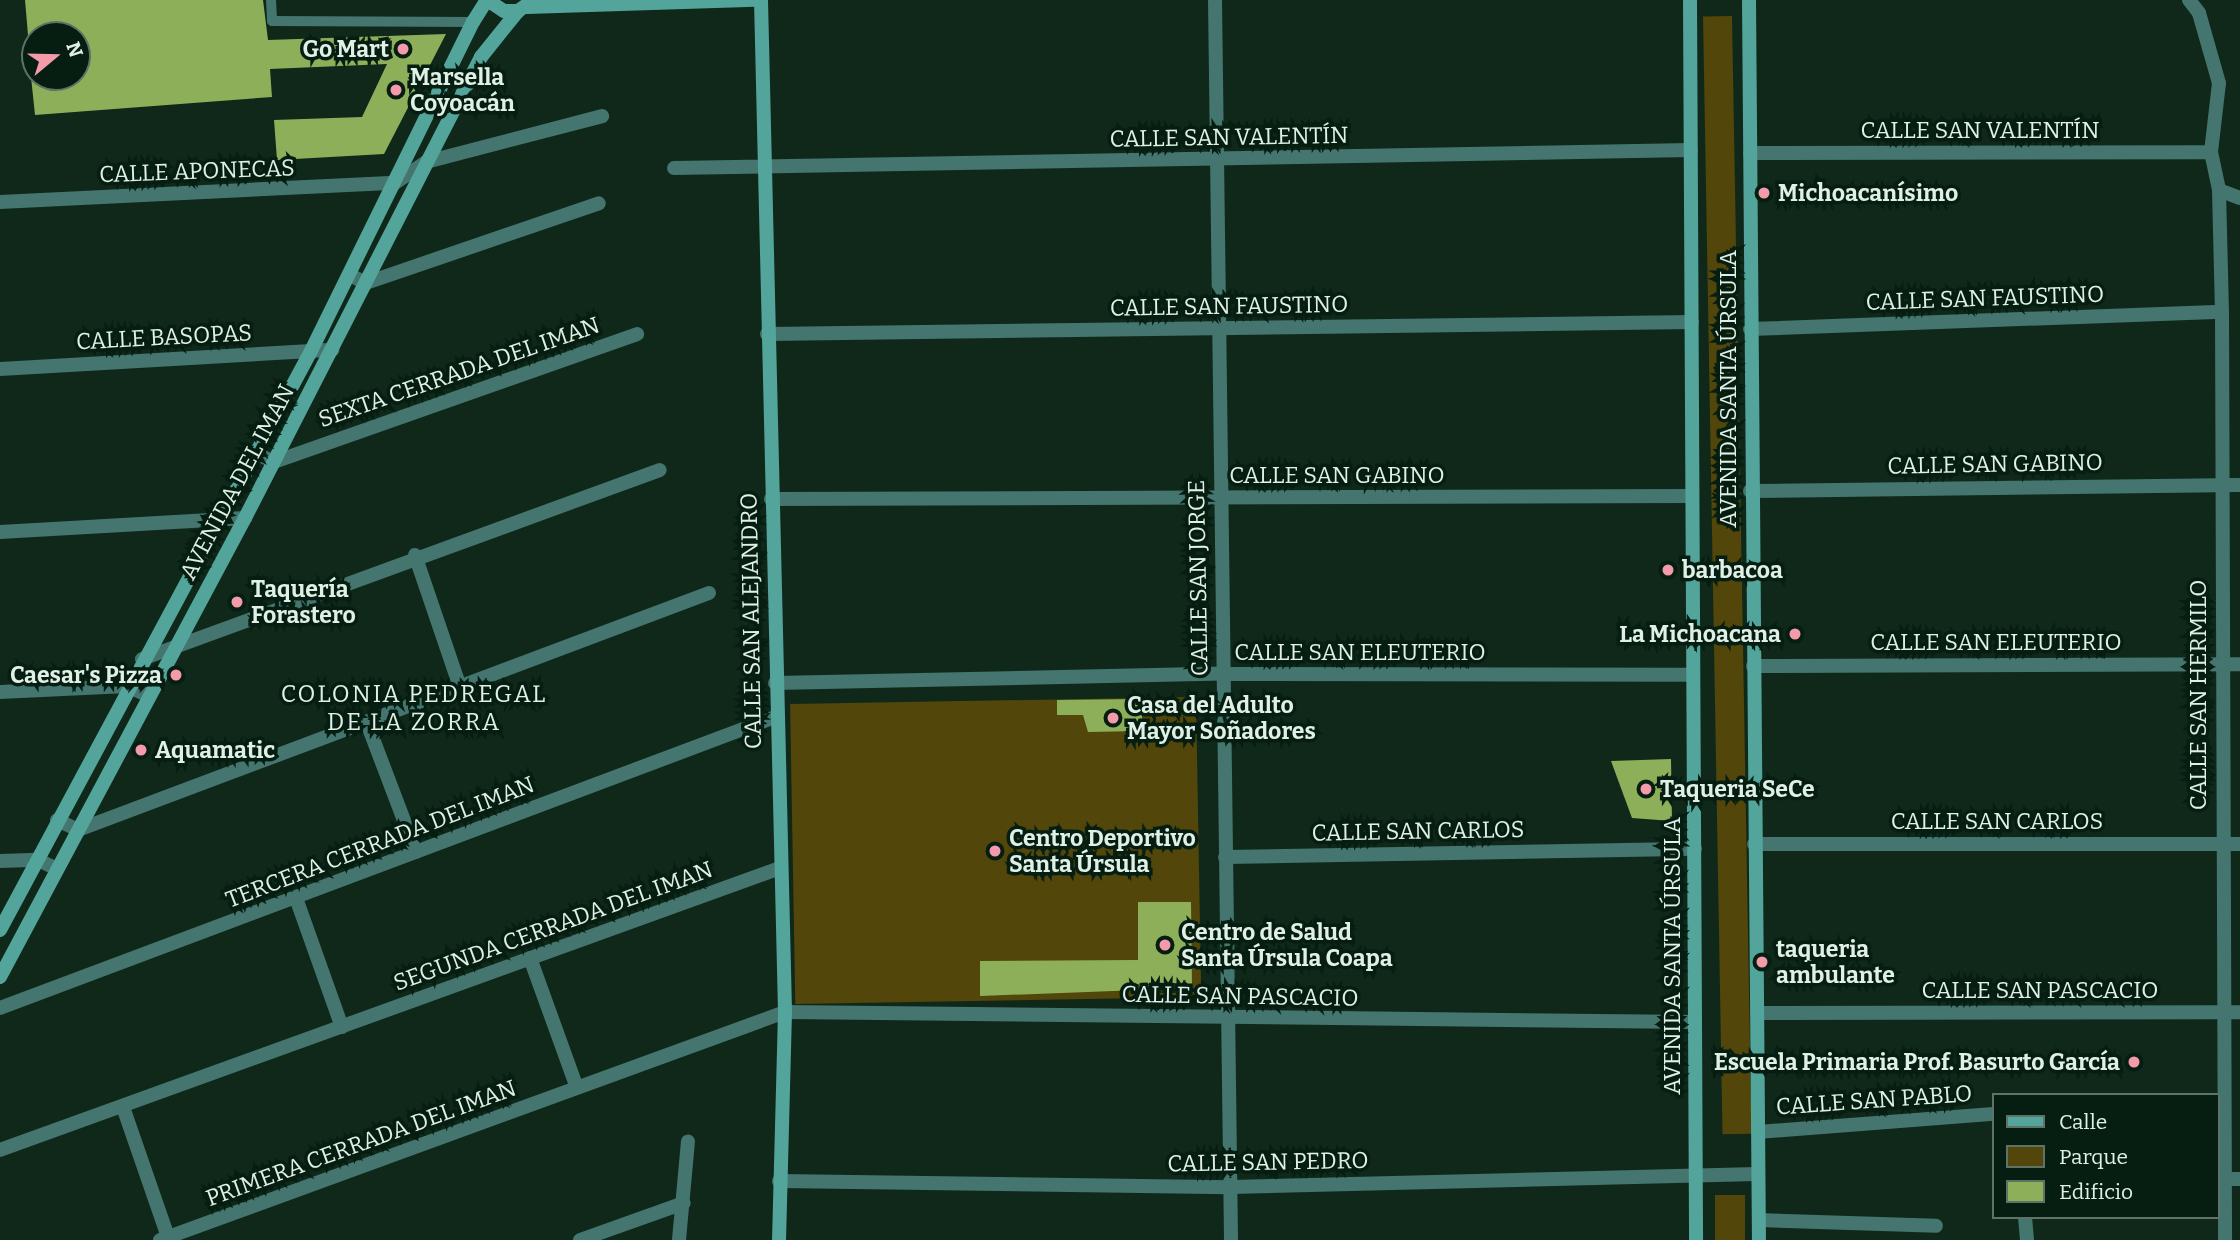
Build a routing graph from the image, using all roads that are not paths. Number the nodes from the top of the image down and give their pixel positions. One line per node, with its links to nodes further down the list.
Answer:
1 (271, 0): 11 (lane)
2 (487, 0): 10 (street); 11 (street, AVENIDA DEL IMAN)
3 (755, 0): 9 (street)
4 (761, 0): 19 (street, CALLE SAN ALEJANDRO)
5 (1215, 0): 16 (street, CALLE SAN JORGE)
6 (1690, 0): 13 (street, AVENIDA SANTA ÚRSULA)
7 (1749, 0): 15 (street, AVENIDA SANTA ÚRSULA)
8 (2189, 0): 14 (street, CALLE SAN HERMILO)
9 (603, 2): 10 (street)
10 (526, 6): 17 (street, AVENIDA DEL IMAN)
11 (473, 22): 20 (street, AVENIDA DEL IMAN)
12 (602, 116): 17 (street)
13 (1691, 150): 16 (street, CALLE SAN VALENTÍN); 28 (street, AVENIDA SANTA ÚRSULA)
14 (2211, 152): 15 (street, CALLE SAN VALENTÍN); 21 (street, CALLE SAN HERMILO)
15 (1750, 153): 29 (street, AVENIDA SANTA ÚRSULA)
16 (1216, 161): 19 (street, CALLE SAN VALENTÍN); 30 (street, CALLE SAN JORGE)
17 (426, 162): 20 (street); 26 (street, AVENIDA DEL IMAN)
18 (674, 168): 19 (street, CALLE SAN VALENTÍN)
19 (768, 168): 32 (street, CALLE SAN ALEJANDRO)
20 (395, 183): 23 (street, CALLE APONECAS); 25 (street, AVENIDA DEL IMAN)
21 (2219, 190): 22 (street); 27 (street, CALLE SAN HERMILO)
22 (2238, 199)
23 (0, 202)
24 (599, 203): 26 (street)
25 (350, 275): 26 (street); 34 (street, AVENIDA DEL IMAN)
26 (366, 283): 33 (street, AVENIDA DEL IMAN)
27 (2222, 312): 29 (street, CALLE SAN FAUSTINO); 39 (street, CALLE SAN HERMILO)
28 (1692, 322): 30 (street, CALLE SAN FAUSTINO); 42 (street, AVENIDA SANTA ÚRSULA)
29 (1750, 329): 41 (street, AVENIDA SANTA ÚRSULA)
30 (1216, 330): 32 (street, CALLE SAN FAUSTINO); 43 (street, CALLE SAN JORGE)
31 (637, 334): 37 (street, SEXTA CERRADA DEL IMAN)
32 (767, 334): 44 (street, CALLE SAN ALEJANDRO)
33 (332, 350): 34 (street, CALLE BASOPAS); 37 (street, AVENIDA DEL IMAN)
34 (311, 351): 35 (street, CALLE BASOPAS); 36 (street, AVENIDA DEL IMAN)
35 (0, 369)
36 (257, 454): 37 (street); 46 (street, AVENIDA DEL IMAN)
37 (274, 462): 45 (street, AVENIDA DEL IMAN)
38 (660, 470): 48 (street)
39 (2220, 484): 40 (street, CALLE SAN GABINO); 41 (street, CALLE SAN GABINO); 52 (street, CALLE SAN HERMILO)
40 (2240, 485)
41 (1750, 491): 54 (street, AVENIDA SANTA ÚRSULA)
42 (1692, 496): 43 (street, CALLE SAN GABINO); 56 (street, AVENIDA SANTA ÚRSULA)
43 (1220, 498): 44 (street, CALLE SAN GABINO); 55 (street, CALLE SAN JORGE)
44 (771, 499): 57 (street, CALLE SAN ALEJANDRO)
45 (245, 519): 46 (street); 50 (street, AVENIDA DEL IMAN)
46 (221, 520): 47 (street); 51 (street, AVENIDA DEL IMAN)
47 (0, 532)
48 (415, 555): 50 (street); 59 (street)
49 (709, 593): 59 (street)
50 (176, 646): 51 (street); 61 (street, AVENIDA DEL IMAN)
51 (142, 659): 58 (street, AVENIDA DEL IMAN)
52 (2222, 664): 53 (street, CALLE SAN ELEUTERIO); 54 (street, CALLE SAN ELEUTERIO); 66 (street, CALLE SAN HERMILO)
53 (2240, 664)
54 (1753, 666): 68 (street, AVENIDA SANTA ÚRSULA)
55 (1223, 674): 56 (street, CALLE SAN ELEUTERIO); 57 (street, CALLE SAN ELEUTERIO); 71 (street, CALLE SAN JORGE)
56 (1693, 675): 69 (street, AVENIDA SANTA ÚRSULA)
57 (775, 683): 62 (street, CALLE SAN ALEJANDRO)
58 (127, 686): 60 (street); 61 (street); 64 (street, AVENIDA DEL IMAN)
59 (460, 687): 63 (street)
60 (0, 692)
61 (149, 696): 65 (street, AVENIDA DEL IMAN)
62 (775, 717): 70 (street, TERCERA CERRADA DEL IMAN); 74 (street, CALLE SAN ALEJANDRO)
63 (367, 723): 65 (street); 70 (street)
64 (57, 820): 65 (street); 72 (street, AVENIDA DEL IMAN)
65 (79, 830): 75 (street, AVENIDA DEL IMAN)
66 (2222, 844): 67 (street, CALLE SAN CARLOS); 68 (street, CALLE SAN CARLOS); 81 (street, CALLE SAN HERMILO)
67 (2240, 844)
68 (1754, 845): 84 (street, AVENIDA SANTA ÚRSULA)
69 (1695, 849): 71 (street, CALLE SAN CARLOS); 86 (street, AVENIDA SANTA ÚRSULA)
70 (416, 852): 76 (street, TERCERA CERRADA DEL IMAN)
71 (1225, 857): 85 (street, CALLE SAN JORGE)
72 (38, 860): 73 (street); 75 (street); 77 (street, AVENIDA DEL IMAN)
73 (0, 861)
74 (780, 868): 78 (street, SEGUNDA CERRADA DEL IMAN); 83 (street, CALLE SAN ALEJANDRO)
75 (57, 869): 79 (street, AVENIDA DEL IMAN)
76 (296, 898): 80 (street, TERCERA CERRADA DEL IMAN); 87 (street)
77 (0, 930)
78 (530, 958): 87 (street, SEGUNDA CERRADA DEL IMAN); 88 (street)
79 (0, 977)
80 (0, 1008)
81 (2224, 1012): 82 (street, CALLE SAN PASCACIO); 84 (street, CALLE SAN PASCACIO); 96 (street, CALLE SAN HERMILO)
82 (2240, 1012)
83 (785, 1013): 85 (street, CALLE SAN PASCACIO); 88 (street, PRIMERA CERRADA DEL IMAN); 97 (street, CALLE SAN ALEJANDRO)
84 (1757, 1013): 91 (street, AVENIDA SANTA ÚRSULA)
85 (1226, 1020): 86 (street, CALLE SAN PASCACIO); 98 (street, CALLE SAN JORGE)
86 (1695, 1022): 95 (street, AVENIDA SANTA ÚRSULA)
87 (342, 1027): 89 (street, SEGUNDA CERRADA DEL IMAN)
88 (577, 1088): 103 (street, PRIMERA CERRADA DEL IMAN)
89 (123, 1107): 93 (street, SEGUNDA CERRADA DEL IMAN); 103 (street)
90 (1992, 1114): 91 (street, CALLE SAN PABLO)
91 (1758, 1132): 94 (street, AVENIDA SANTA ÚRSULA)
92 (688, 1142): 99 (street)
93 (0, 1150)
94 (1757, 1174): 95 (street, CALLE SAN PEDRO); 101 (street, AVENIDA SANTA ÚRSULA)
95 (1696, 1177): 98 (street, CALLE SAN PEDRO); 108 (street, AVENIDA SANTA ÚRSULA)
96 (2233, 1179): 111 (street, CALLE SAN HERMILO)
97 (779, 1181): 98 (street, CALLE SAN PEDRO); 106 (street, CALLE SAN ALEJANDRO)
98 (1231, 1186): 107 (street, CALLE SAN JORGE)
99 (684, 1203): 104 (street); 105 (street)
100 (2025, 1219): 110 (street)
101 (1759, 1220): 102 (street); 109 (street, AVENIDA SANTA ÚRSULA)
102 (1936, 1226)
103 (164, 1239)
104 (580, 1240)
105 (679, 1240)
106 (779, 1240)
107 (1231, 1240)
108 (1696, 1240)
109 (1759, 1240)
110 (2026, 1240)
111 (2225, 1240)

